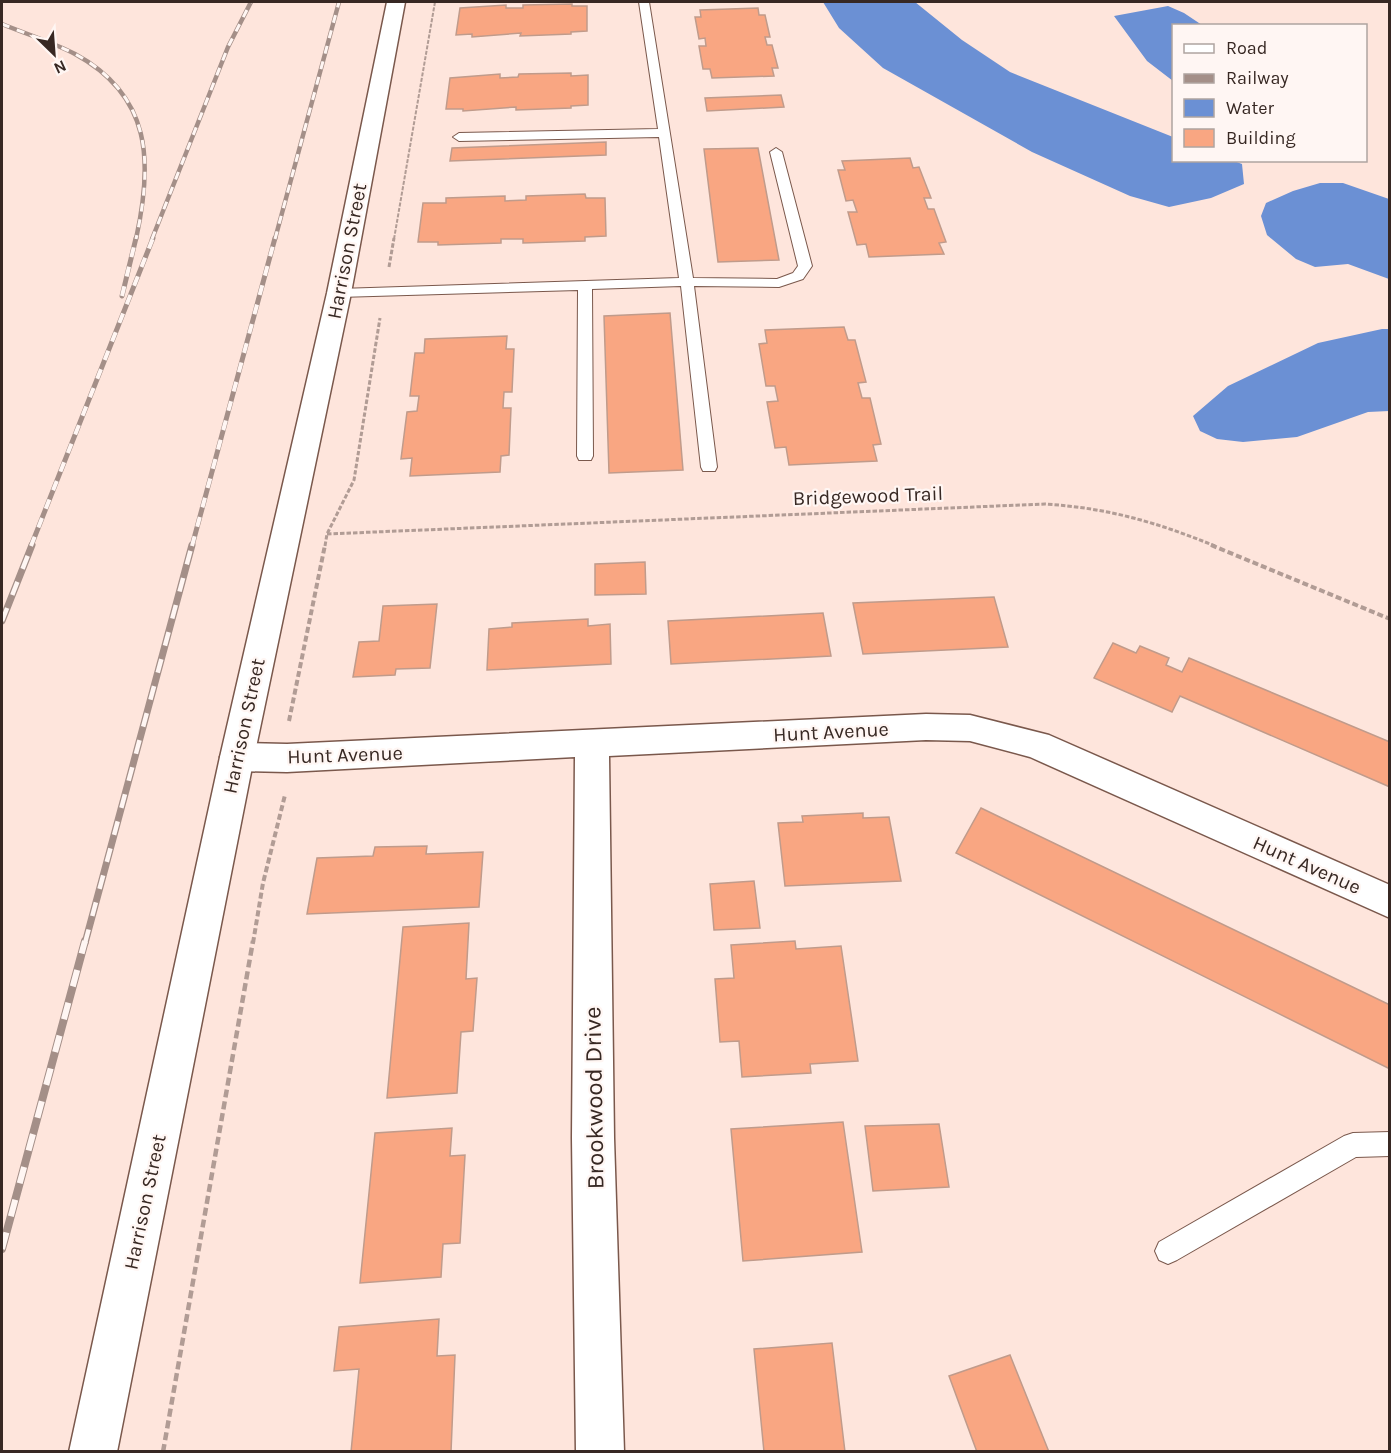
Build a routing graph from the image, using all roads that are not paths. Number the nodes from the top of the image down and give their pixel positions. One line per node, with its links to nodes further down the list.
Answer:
1 (396, 2): 8 (main road, Harrison Street)
2 (644, 2): 3 (lane)
3 (663, 133): 4 (lane); 6 (lane)
4 (459, 137)
5 (776, 152): 6 (lane)
6 (687, 282): 7 (lane); 10 (lane)
7 (585, 285): 8 (lane); 9 (lane)
8 (339, 293): 12 (main road, Harrison Street)
9 (585, 456)
10 (709, 467)
11 (592, 744): 12 (main road, Hunt Avenue); 13 (main road, Hunt Avenue); 17 (main road, Brookwood Drive)
12 (237, 757): 16 (main road, Harrison Street)
13 (1389, 902)
14 (1389, 1143): 15 (lane)
15 (1168, 1251)
16 (93, 1452)
17 (600, 1452)

